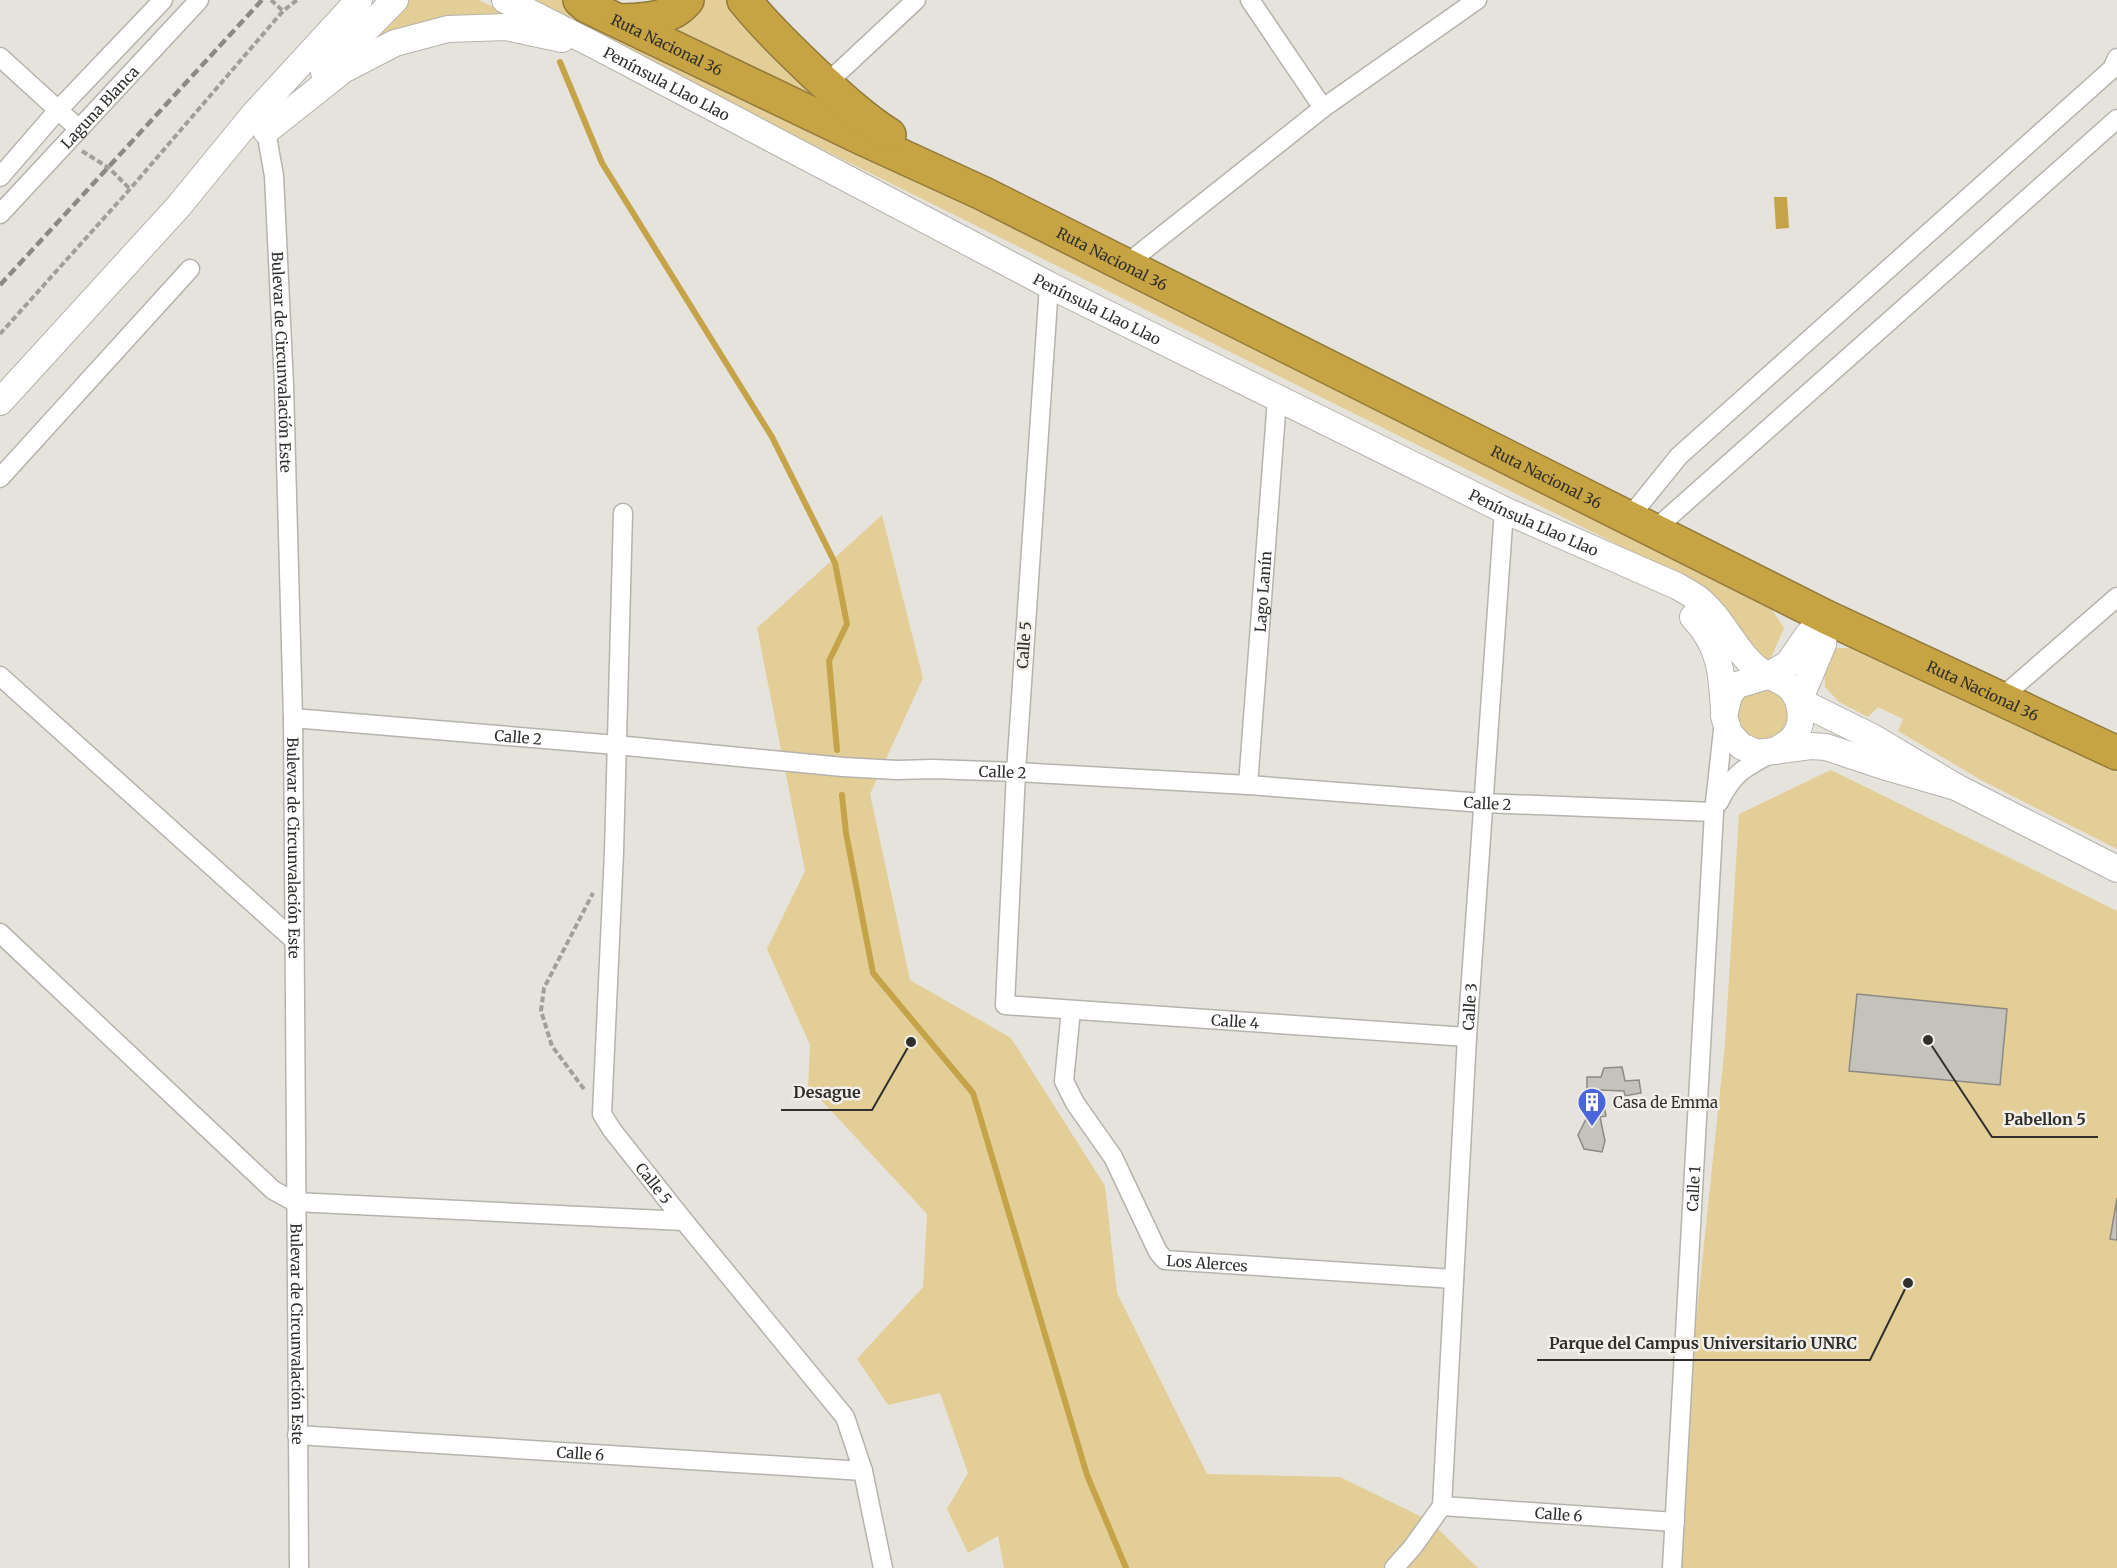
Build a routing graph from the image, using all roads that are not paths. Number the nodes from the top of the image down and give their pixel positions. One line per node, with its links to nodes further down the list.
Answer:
1 (163, 0): 18 (street, Laguna Blanca)
2 (199, 0): 21 (street, Laguna Blanca)
3 (359, 0): 24 (main road)
4 (395, 0): 20 (main road)
5 (505, 0): 13 (main road, Península Llao Llao)
6 (580, 0): 12 (highway, Ruta Nacional 36)
7 (687, 0): 12 (highway)
8 (744, 0): 16 (highway, Ruta Nacional 36)
9 (916, 0): 16 (street)
10 (1250, 0): 17 (street)
11 (1477, 0): 17 (street)
12 (621, 21): 23 (highway, Ruta Nacional 36)
13 (596, 46): 20 (main road, Península Llao Llao); 28 (main road, Península Llao Llao)
14 (0, 57): 18 (street)
15 (2117, 58): 34 (street)
16 (826, 84): 23 (highway, Ruta Nacional 36)
17 (1323, 108): 26 (street)
18 (58, 110): 21 (street); 22 (street, Laguna Blanca)
19 (2117, 119): 34 (street)
20 (266, 131): 24 (main road); 43 (street, Bulevar de Circunvalación Este)
21 (73, 135): 25 (street, Laguna Blanca)
22 (0, 177)
23 (982, 193): 26 (highway, Ruta Nacional 36)
24 (178, 207): 30 (main road)
25 (0, 214)
26 (1124, 266): 34 (highway, Ruta Nacional 36)
27 (190, 269): 31 (street)
28 (1049, 285): 29 (main road, Península Llao Llao); 47 (street, Calle 5)
29 (1277, 399): 32 (main road, Península Llao Llao); 48 (street, Lago Lanín)
30 (0, 402)
31 (0, 478)
32 (1504, 510): 35 (main road, Península Llao Llao); 50 (street, Calle 3)
33 (623, 513): 44 (street)
34 (1640, 525): 37 (highway, Ruta Nacional 36)
35 (1605, 555): 39 (main road, Península Llao Llao); 42 (main road, Península Llao Llao)
36 (2117, 597): 40 (street)
37 (1826, 617): 39 (main road); 40 (highway, Ruta Nacional 36); 41 (main road)
38 (0, 676): 54 (street)
39 (1767, 676): 41 (main road); 42 (main road)
40 (2001, 698): 46 (highway, Ruta Nacional 36)
41 (1799, 701): 45 (main road); 49 (main road)
42 (1724, 716): 45 (main road); 51 (street, Calle 1)
43 (293, 718): 44 (street, Calle 2); 54 (street, Bulevar de Circunvalación Este)
44 (616, 745): 47 (street, Calle 2); 59 (street, Calle 5)
45 (1775, 751): 49 (main road); 51 (street, Calle 1)
46 (2117, 753)
47 (1016, 772): 48 (street, Calle 2); 55 (street, Calle 5)
48 (1248, 786): 50 (street, Calle 2)
49 (1956, 787): 52 (main road)
50 (1483, 803): 51 (street, Calle 2); 57 (street, Calle 3)
51 (1714, 812): 65 (street, Calle 1)
52 (2117, 869)
53 (0, 933): 58 (street)
54 (294, 940): 58 (street, Bulevar de Circunvalación Este)
55 (1005, 1005): 56 (street, Calle 4)
56 (1071, 1010): 57 (street, Calle 4); 60 (street, Los Alerces)
57 (1467, 1037): 60 (street, Calle 3)
58 (296, 1202): 59 (street); 61 (street, Bulevar de Circunvalación Este)
59 (684, 1221): 62 (street, Calle 5)
60 (1454, 1279): 63 (street, Calle 3)
61 (297, 1435): 62 (street, Calle 6); 66 (street, Bulevar de Circunvalación Este)
62 (863, 1471): 64 (street, Calle 5)
63 (1442, 1506): 65 (street, Calle 6); 69 (street)
64 (874, 1520): 67 (street); 68 (street, Calle 5)
65 (1675, 1522): 70 (street, Calle 1)
66 (298, 1568)
67 (870, 1568)
68 (883, 1568)
69 (1394, 1568)
70 (1672, 1568)

